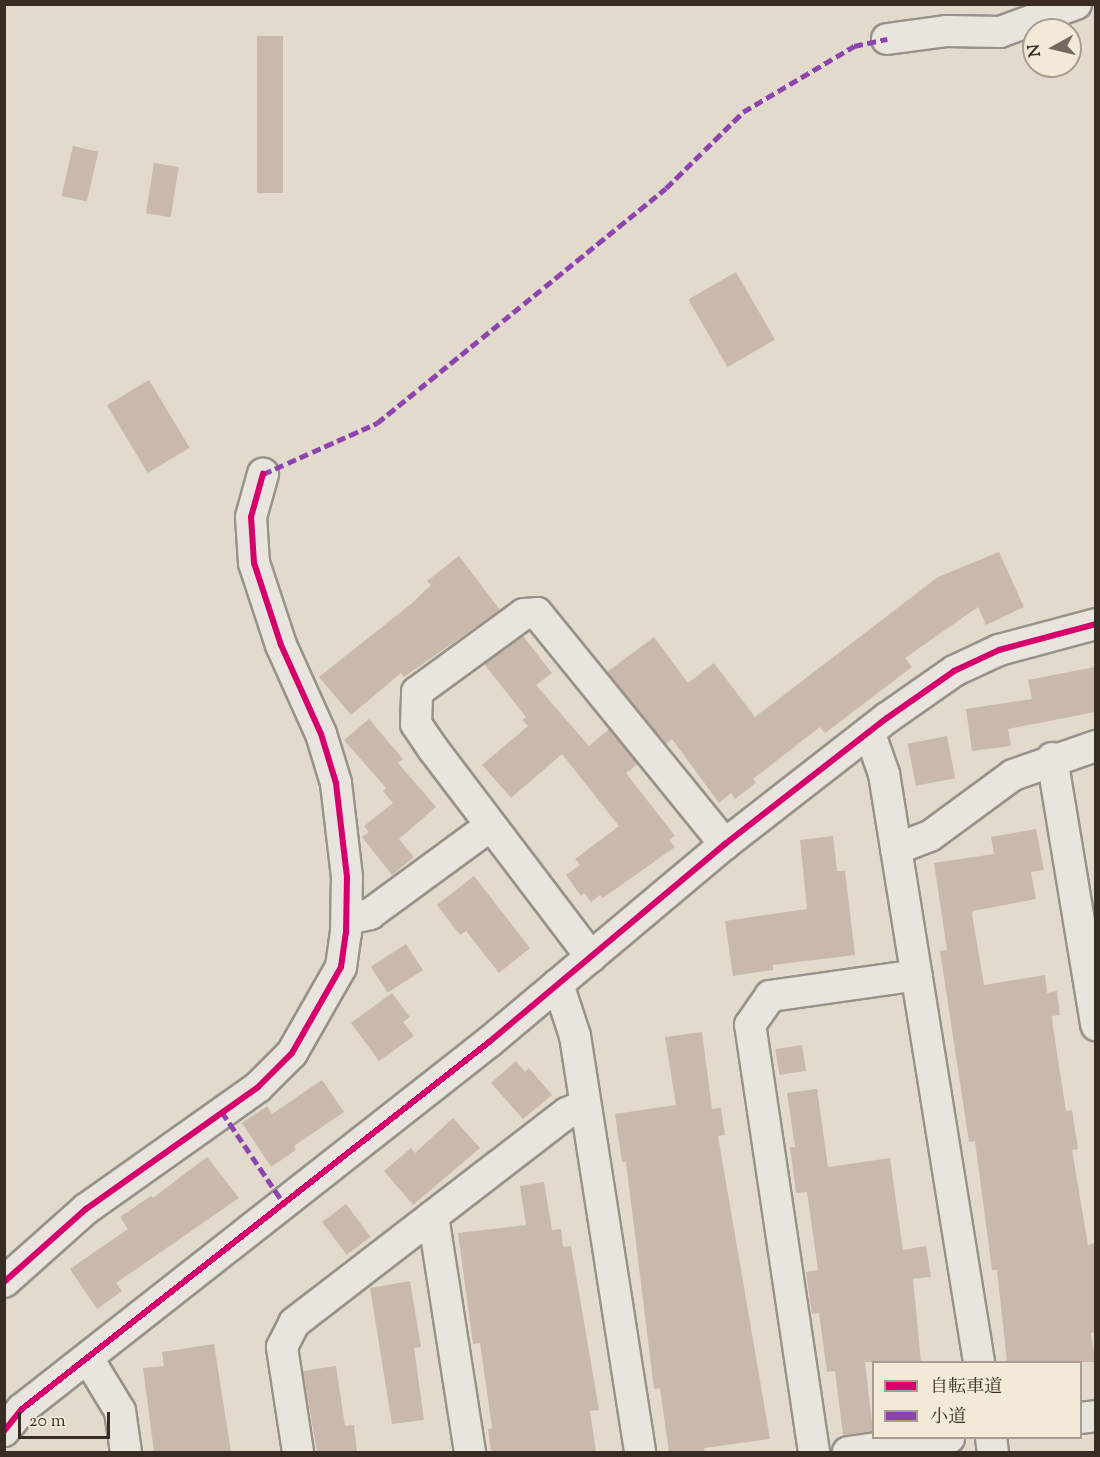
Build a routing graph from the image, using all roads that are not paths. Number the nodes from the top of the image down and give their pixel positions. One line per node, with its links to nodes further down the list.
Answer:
1 (1076, 4): 2 (street)
2 (887, 39)
3 (263, 474): 11 (street)
4 (1095, 624): 5 (street)
5 (870, 734): 9 (street); 10 (street)
6 (1095, 746): 7 (street)
7 (1052, 758): 10 (street); 15 (street)
8 (489, 827): 9 (street); 11 (street); 12 (street)
9 (725, 844): 12 (street)
10 (896, 849): 13 (street)
11 (346, 919): 18 (street)
12 (591, 957): 14 (street)
13 (917, 975): 20 (street); 27 (street)
14 (558, 984): 16 (street); 19 (street)
15 (1095, 1025)
16 (585, 1106): 17 (street); 26 (street)
17 (433, 1216): 24 (street); 25 (street)
18 (4, 1282)
19 (89, 1360): 21 (street); 23 (street)
20 (979, 1361)
21 (4, 1431)
22 (936, 1439): 28 (street)
23 (126, 1452)
24 (298, 1452)
25 (470, 1452)
26 (640, 1452)
27 (814, 1452)
28 (848, 1452)

